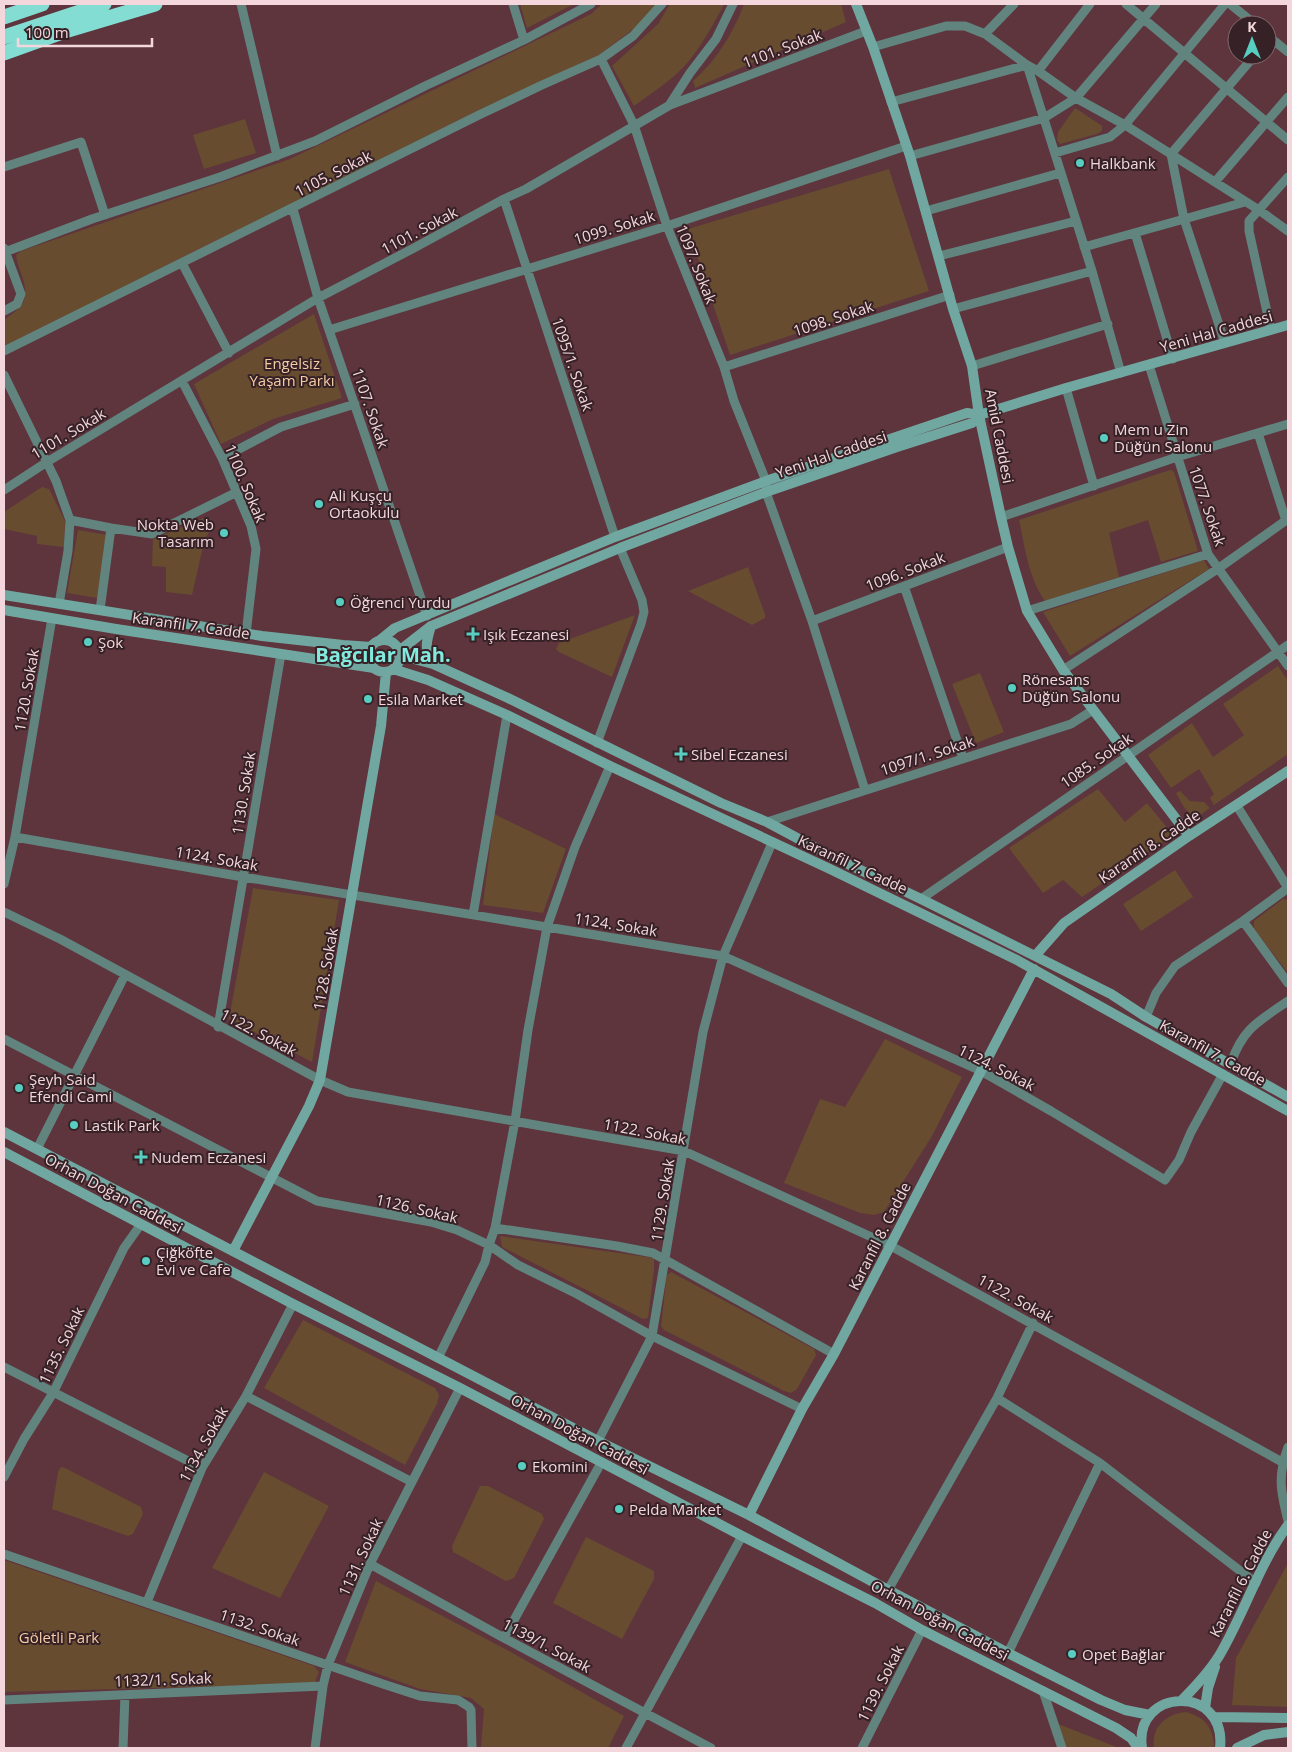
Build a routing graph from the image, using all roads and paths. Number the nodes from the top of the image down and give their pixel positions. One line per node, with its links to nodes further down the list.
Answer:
1 (42, 4): 18 (highway)
2 (103, 4): 3 (highway); 22 (highway)
3 (130, 4)
4 (155, 4): 28 (highway)
5 (241, 4): 46 (street)
6 (513, 4): 23 (street)
7 (591, 4): 23 (street)
8 (662, 4): 29 (street, 1105. Sokak)
9 (734, 4): 37 (street)
10 (856, 4): 20 (street, Amid Caddesi)
11 (1014, 4): 21 (street)
12 (1090, 4): 32 (street)
13 (1126, 4): 19 (street)
14 (1156, 4): 19 (street)
15 (1225, 4): 26 (street)
16 (1230, 4): 17 (street)
17 (1244, 15)
18 (4, 17)
19 (1143, 18): 26 (street); 35 (street)
20 (866, 31): 25 (street, Amid Caddesi); 37 (street, 1101. Sokak)
21 (985, 34): 25 (street); 30 (street)
22 (4, 37)
23 (524, 40): 46 (street)
24 (1277, 44): 27 (street)
25 (874, 47): 36 (street, Amid Caddesi)
26 (1184, 52): 33 (street); 41 (street)
27 (1288, 52)
28 (4, 53)
29 (601, 59): 40 (street, 1097. Sokak); 54 (street, 1105. Sokak)
30 (1027, 65): 32 (street); 36 (street); 38 (street)
31 (1246, 65): 33 (street)
32 (1038, 71): 35 (street)
33 (1225, 89): 39 (street); 45 (street)
34 (1288, 97): 39 (street)
35 (1076, 98): 38 (street); 41 (street)
36 (892, 102): 43 (street, Amid Caddesi)
37 (670, 104): 40 (street, 1101. Sokak)
38 (1044, 118): 44 (street); 47 (street)
39 (1267, 123): 42 (street); 51 (street)
40 (634, 125): 52 (street, 1101. Sokak); 60 (street, 1097. Sokak)
41 (1125, 125): 44 (street); 45 (street)
42 (1288, 140)
43 (906, 146): 47 (street, Amid Caddesi); 60 (street, 1099. Sokak)
44 (1055, 153): 49 (street)
45 (1171, 154): 51 (street); 58 (street)
46 (277, 156): 57 (street)
47 (910, 156): 56 (street, Amid Caddesi)
48 (4, 167): 57 (street)
49 (1060, 173): 56 (street); 59 (street)
50 (1288, 177): 55 (street)
51 (1215, 182): 53 (street)
52 (504, 199): 67 (street, 1095/1. Sokak); 70 (street, 1101. Sokak)
53 (1245, 202): 55 (street); 58 (street)
54 (293, 209): 66 (street, 1105. Sokak); 70 (street, 1107. Sokak)
55 (1259, 210): 61 (street); 76 (street)
56 (926, 211): 65 (street, Amid Caddesi)
57 (105, 215): 64 (street)
58 (1184, 219): 62 (street); 77 (street)
59 (1076, 221): 63 (street); 65 (street)
60 (667, 226): 67 (street, 1099. Sokak); 83 (street, 1097. Sokak)
61 (1288, 231)
62 (1135, 233): 63 (street); 80 (street)
63 (1084, 247): 68 (street)
64 (5, 250): 72 (street)
65 (939, 256): 69 (street, Amid Caddesi)
66 (182, 263): 78 (street, 1105. Sokak); 79 (street)
67 (526, 269): 75 (street, 1099. Sokak); 104 (street, 1095/1. Sokak)
68 (1092, 271): 71 (street); 73 (street)
69 (950, 296): 71 (street, Amid Caddesi); 83 (street, 1098. Sokak)
70 (318, 298): 75 (street, 1107. Sokak); 79 (street, 1101. Sokak)
71 (953, 309): 82 (street, Amid Caddesi)
72 (4, 311)
73 (1108, 324): 82 (street); 84 (street)
74 (1288, 325): 76 (street, Yeni Hal Caddesi)
75 (329, 330): 88 (street, 1107. Sokak)
76 (1271, 330): 77 (street, Yeni Hal Caddesi)
77 (1225, 343): 80 (street, Yeni Hal Caddesi)
78 (4, 351)
79 (229, 353): 86 (street, 1101. Sokak)
80 (1173, 359): 81 (street, Yeni Hal Caddesi)
81 (1149, 365): 84 (street, Yeni Hal Caddesi); 92 (street, 1077. Sokak)
82 (972, 366): 89 (street, Amid Caddesi)
83 (724, 367): 95 (street, 1097. Sokak)
84 (1121, 372): 87 (street, Yeni Hal Caddesi)
85 (4, 375): 94 (street)
86 (182, 381): 93 (street, 1100. Sokak); 94 (street, 1101. Sokak)
87 (1066, 388): 89 (street, Yeni Hal Caddesi); 96 (street)
88 (355, 404): 93 (street); 115 (street, 1107. Sokak)
89 (976, 419): 95 (street); 99 (street, Yeni Hal Caddesi); 100 (street, Amid Caddesi)
90 (1288, 424): 91 (street)
91 (1258, 433): 92 (street); 102 (street)
92 (1177, 457): 96 (street); 107 (street, 1077. Sokak)
93 (222, 458): 98 (street, 1100. Sokak)
94 (47, 462): 97 (street, 1101. Sokak); 101 (street)
95 (766, 481): 99 (street); 104 (street)
96 (1094, 486): 100 (street)
97 (4, 490)
98 (237, 492): 103 (street); 119 (street, 1100. Sokak)
99 (766, 492): 106 (street, Yeni Hal Caddesi); 117 (street)
100 (1001, 516): 105 (street, Amid Caddesi)
101 (70, 520): 103 (street); 111 (street)
102 (1287, 520): 108 (street)
103 (111, 528): 113 (street)
104 (615, 537): 115 (street)
105 (1008, 547): 109 (street, 1096. Sokak); 114 (street, Amid Caddesi)
106 (620, 548): 118 (street, Yeni Hal Caddesi); 132 (street)
107 (1208, 554): 108 (street, 1077. Sokak); 114 (street)
108 (1219, 568): 122 (street, 1077. Sokak); 129 (street)
109 (904, 586): 117 (street, 1096. Sokak); 134 (street)
110 (4, 595): 111 (street, Karanfil 7. Cadde)
111 (59, 604): 113 (street, Karanfil 7. Cadde)
112 (4, 610): 116 (street, Karanfil 7. Cadde)
113 (100, 610): 119 (street, Karanfil 7. Cadde)
114 (1027, 611): 129 (street, Amid Caddesi)
115 (427, 616): 120 (street)
116 (52, 618): 124 (street, Karanfil 7. Cadde); 141 (street, 1120. Sokak)
117 (812, 621): 137 (street)
118 (431, 626): 123 (street, Yeni Hal Caddesi); 125 (street)
119 (246, 634): 120 (street, Karanfil 7. Cadde)
120 (375, 644): 123 (street); 127 (street)
121 (1288, 645): 122 (street, 1085. Sokak)
122 (1278, 652): 126 (street, 1077. Sokak); 133 (street, 1085. Sokak)
123 (399, 653): 125 (street, Karanfil 7. Cadde); 128 (street)
124 (281, 654): 127 (street, Karanfil 7. Cadde); 143 (street, 1130. Sokak)
125 (433, 664): 132 (street, Karanfil 7. Cadde)
126 (1288, 666)
127 (374, 668): 128 (street)
128 (390, 670): 131 (street, Karanfil 7. Cadde); 146 (street, 1128. Sokak)
129 (1063, 670): 130 (street, Amid Caddesi)
130 (1093, 710): 133 (street, Amid Caddesi); 134 (street, 1097/1. Sokak)
131 (507, 715): 135 (street, Karanfil 7. Cadde); 149 (street)
132 (597, 743): 139 (street, Karanfil 7. Cadde)
133 (1128, 754): 140 (street, Amid Caddesi); 147 (street, 1085. Sokak)
134 (963, 758): 137 (street, 1097/1. Sokak)
135 (610, 766): 142 (street, Karanfil 7. Cadde); 151 (street)
136 (1288, 771): 138 (street, Karanfil 8. Cadde)
137 (865, 790): 139 (street, 1097/1. Sokak)
138 (1237, 806): 140 (street, Karanfil 8. Cadde); 145 (street)
139 (767, 822): 147 (street, Karanfil 7. Cadde)
140 (1189, 836): 153 (street, Karanfil 8. Cadde)
141 (16, 837): 143 (street, 1124. Sokak); 144 (street, 1120. Sokak)
142 (772, 843): 152 (street, 1129. Sokak); 154 (street, Karanfil 7. Cadde)
143 (243, 877): 146 (street, 1124. Sokak); 159 (street, 1130. Sokak)
144 (4, 884)
145 (1288, 888): 150 (street)
146 (353, 894): 149 (street, 1124. Sokak); 165 (street, 1128. Sokak)
147 (920, 899): 153 (street, Karanfil 7. Cadde)
148 (4, 912): 155 (street, 1122. Sokak)
149 (473, 915): 151 (street, 1124. Sokak)
150 (1243, 921): 156 (street); 158 (street)
151 (547, 927): 152 (street, 1124. Sokak); 168 (street)
152 (722, 956): 162 (street, 1124. Sokak); 171 (street, 1129. Sokak)
153 (1034, 956): 158 (street, Karanfil 7. Cadde)
154 (1034, 970): 162 (street, Karanfil 8. Cadde); 163 (street, Karanfil 7. Cadde)
155 (125, 975): 159 (street, 1122. Sokak); 164 (street)
156 (1288, 983)
157 (1288, 1001): 161 (street)
158 (1146, 1017): 161 (street, Karanfil 7. Cadde)
159 (218, 1026): 165 (street, 1122. Sokak)
160 (4, 1039): 164 (street, 1126. Sokak)
161 (1230, 1063): 166 (street, Karanfil 7. Cadde)
162 (981, 1071): 163 (street, 1124. Sokak); 177 (street, Karanfil 8. Cadde)
163 (1223, 1074): 167 (street, Karanfil 7. Cadde)
164 (75, 1075): 170 (street); 173 (street, 1126. Sokak)
165 (320, 1080): 168 (street, 1122. Sokak); 173 (street, 1128. Sokak)
166 (1288, 1097)
167 (1288, 1111)
168 (515, 1121): 171 (street, 1122. Sokak); 175 (street)
169 (4, 1132): 170 (street)
170 (37, 1149): 178 (street)
171 (684, 1150): 177 (street, 1122. Sokak); 179 (street, 1129. Sokak)
172 (4, 1152): 174 (street, Orhan Doğan Caddesi)
173 (272, 1177): 176 (street, 1126. Sokak); 178 (street, 1128. Sokak)
174 (141, 1224): 180 (street, Orhan Doğan Caddesi); 187 (street, 1135. Sokak)
175 (495, 1228): 176 (street); 179 (street)
176 (489, 1245): 182 (street, 1126. Sokak); 184 (street)
177 (891, 1246): 181 (street, 1122. Sokak); 183 (street, Karanfil 8. Cadde)
178 (233, 1251): 184 (street)
179 (666, 1262): 182 (street, 1129. Sokak); 183 (street)
180 (293, 1304): 186 (street, Orhan Doğan Caddesi); 188 (street, 1134. Sokak)
181 (1033, 1323): 189 (street); 193 (street, 1122. Sokak)
182 (652, 1336): 190 (street, 1126. Sokak); 191 (street, 1129. Sokak)
183 (834, 1354): 190 (street, Karanfil 8. Cadde)
184 (438, 1358): 191 (street)
185 (4, 1367): 187 (street)
186 (460, 1388): 194 (street, Orhan Doğan Caddesi); 198 (street, 1131. Sokak)
187 (53, 1393): 196 (street); 197 (street, 1135. Sokak)
188 (246, 1396): 196 (street, 1134. Sokak); 198 (street)
189 (997, 1398): 195 (street); 205 (street)
190 (802, 1409): 199 (street, Karanfil 8. Cadde)
191 (598, 1441): 199 (street)
192 (1288, 1448): 193 (street)
193 (1282, 1462): 200 (street)
194 (601, 1463): 201 (street, Orhan Doğan Caddesi); 208 (street)
195 (1100, 1463): 204 (street); 209 (street)
196 (202, 1468): 206 (street, 1134. Sokak)
197 (4, 1477)
198 (412, 1482): 203 (street, 1131. Sokak)
199 (749, 1515): 205 (street)
200 (1288, 1523): 204 (street, Karanfil 6. Cadde)
201 (742, 1536): 207 (street, Orhan Doğan Caddesi); 218 (street)
202 (4, 1554): 206 (street, 1132. Sokak)
203 (370, 1564): 208 (street, 1139/1. Sokak); 211 (street, 1131. Sokak)
204 (1256, 1582): 210 (street, Karanfil 6. Cadde)
205 (888, 1590): 209 (street)
206 (146, 1602): 211 (street, 1132. Sokak)
207 (922, 1630): 213 (street, Orhan Doğan Caddesi); 228 (street, 1139. Sokak)
208 (504, 1638): 218 (street, 1139/1. Sokak)
209 (1008, 1653): 219 (street)
210 (1218, 1656): 216 (street); 217 (street)
211 (328, 1665): 212 (street, 1131. Sokak); 225 (street, 1132. Sokak)
212 (323, 1686): 214 (street, 1132/1. Sokak); 224 (street, 1131. Sokak)
213 (1043, 1692): 229 (street); 230 (street, Orhan Doğan Caddesi)
214 (125, 1694): 215 (street, 1132/1. Sokak); 223 (street)
215 (4, 1700)
216 (1182, 1700): 217 (street); 219 (street)
217 (1205, 1708): 220 (street)
218 (646, 1715): 226 (street); 227 (street, 1139/1. Sokak)
219 (1150, 1715): 230 (street)
220 (1214, 1717): 221 (street); 231 (street)
221 (1288, 1718)
222 (1288, 1732): 232 (street)
223 (123, 1748)
224 (315, 1748)
225 (472, 1748)
226 (626, 1748)
227 (711, 1748)
228 (862, 1748)
229 (1062, 1748)
230 (1140, 1748)
231 (1220, 1748)
232 (1237, 1748)

